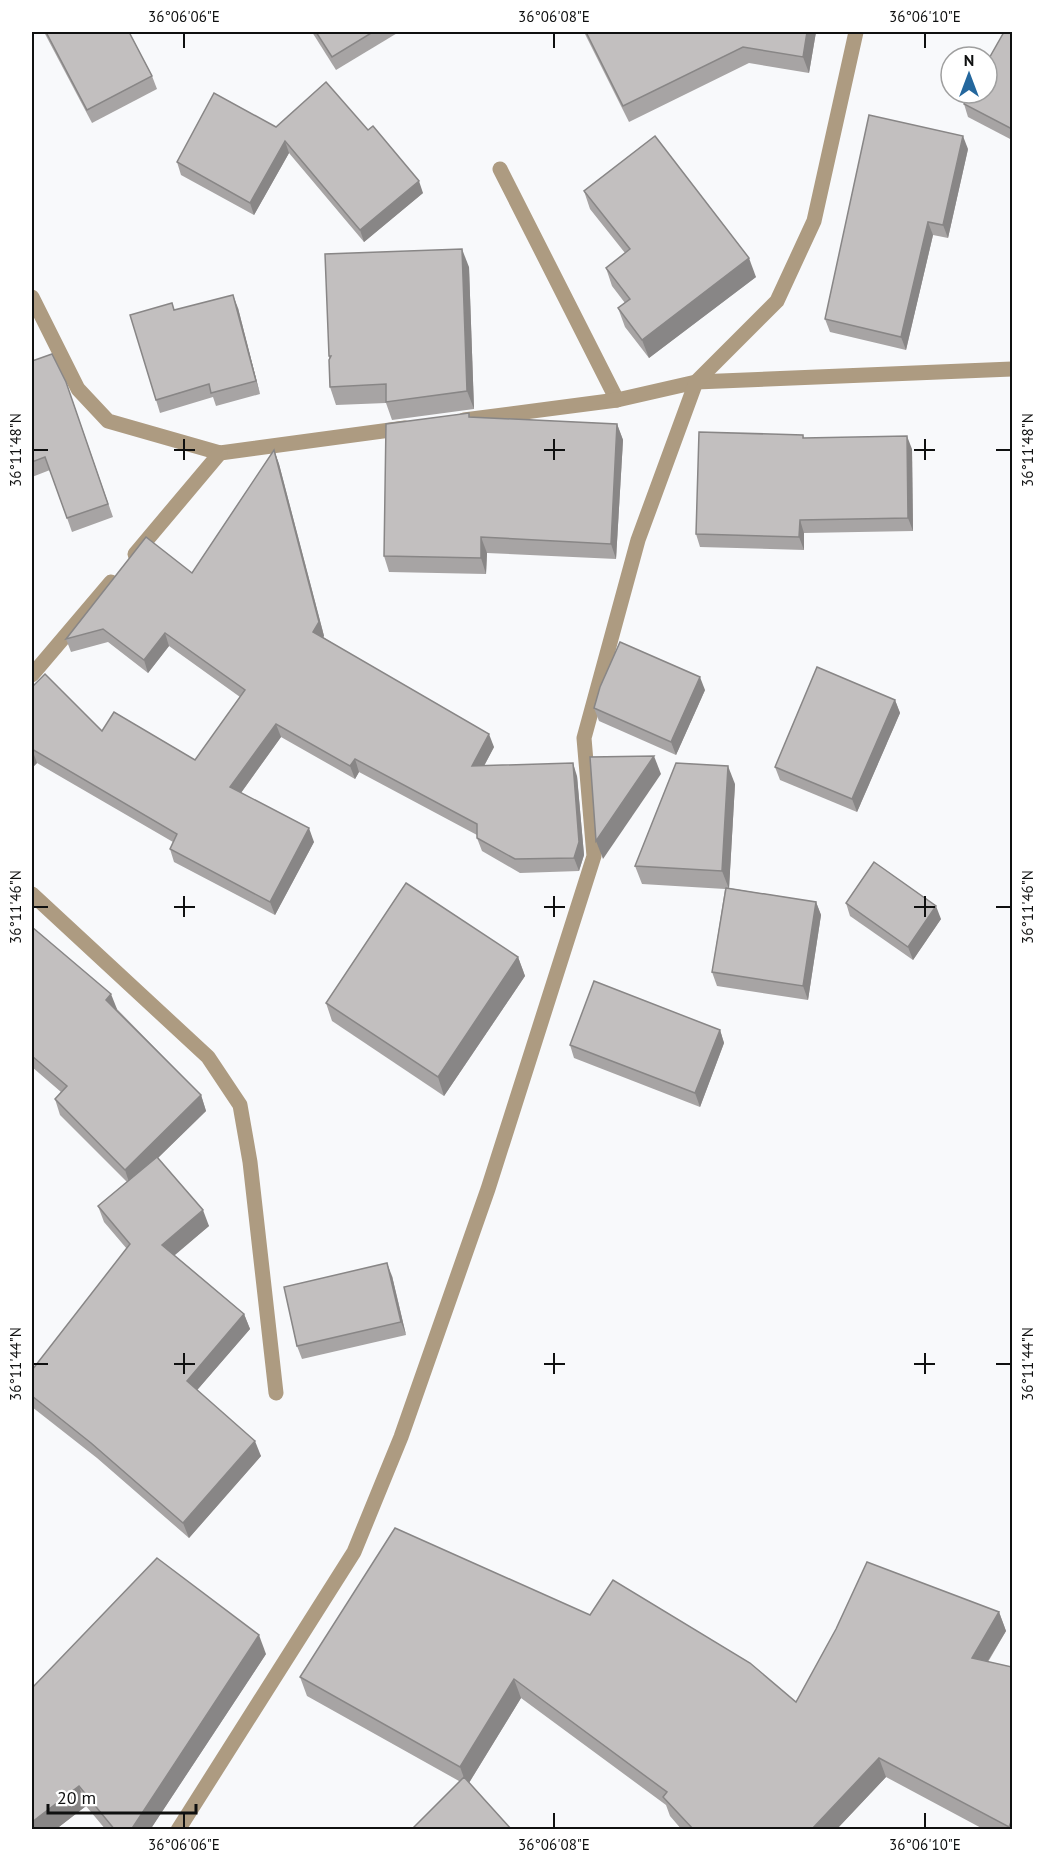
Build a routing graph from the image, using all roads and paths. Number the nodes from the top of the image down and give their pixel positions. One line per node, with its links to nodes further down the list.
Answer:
1 (856, 32): 5 (street)
2 (500, 169): 6 (street)
3 (32, 297): 9 (street)
4 (1012, 369): 5 (street)
5 (696, 382): 6 (street); 13 (street)
6 (617, 400): 7 (street)
7 (453, 422)
8 (418, 427): 9 (street)
9 (220, 453): 10 (street)
10 (32, 675)
11 (32, 894): 12 (street)
12 (276, 1393)
13 (178, 1830)

